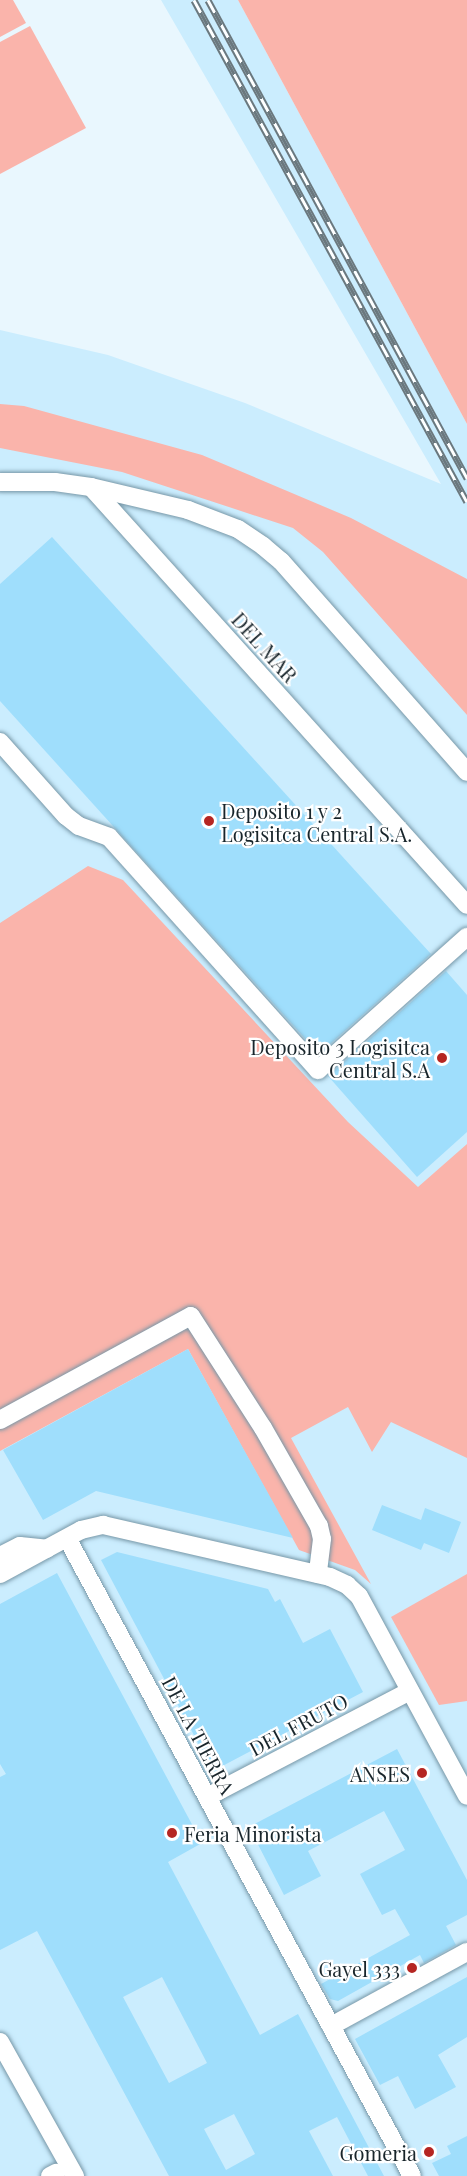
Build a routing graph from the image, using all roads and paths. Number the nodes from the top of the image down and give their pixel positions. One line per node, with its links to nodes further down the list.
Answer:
1 (0, 482): 2 (street)
2 (91, 487): 4 (street); 5 (street, DEL MAR)
3 (0, 742): 6 (street)
4 (467, 771)
5 (467, 905)
6 (467, 938)
7 (0, 1420): 12 (street)
8 (67, 1538): 9 (street); 12 (street); 15 (street, DE LA TIERRA)
9 (47, 1549): 10 (street); 11 (street)
10 (0, 1556)
11 (0, 1574)
12 (318, 1574): 13 (street)
13 (410, 1691): 14 (street); 15 (street, DEL FRUTO)
14 (467, 1796)
15 (207, 1797): 17 (street, DE LA TIERRA)
16 (467, 1953): 17 (street)
17 (331, 2026): 20 (street, DE LA TIERRA)
18 (0, 2042): 19 (street)
19 (75, 2176)
20 (412, 2176)

